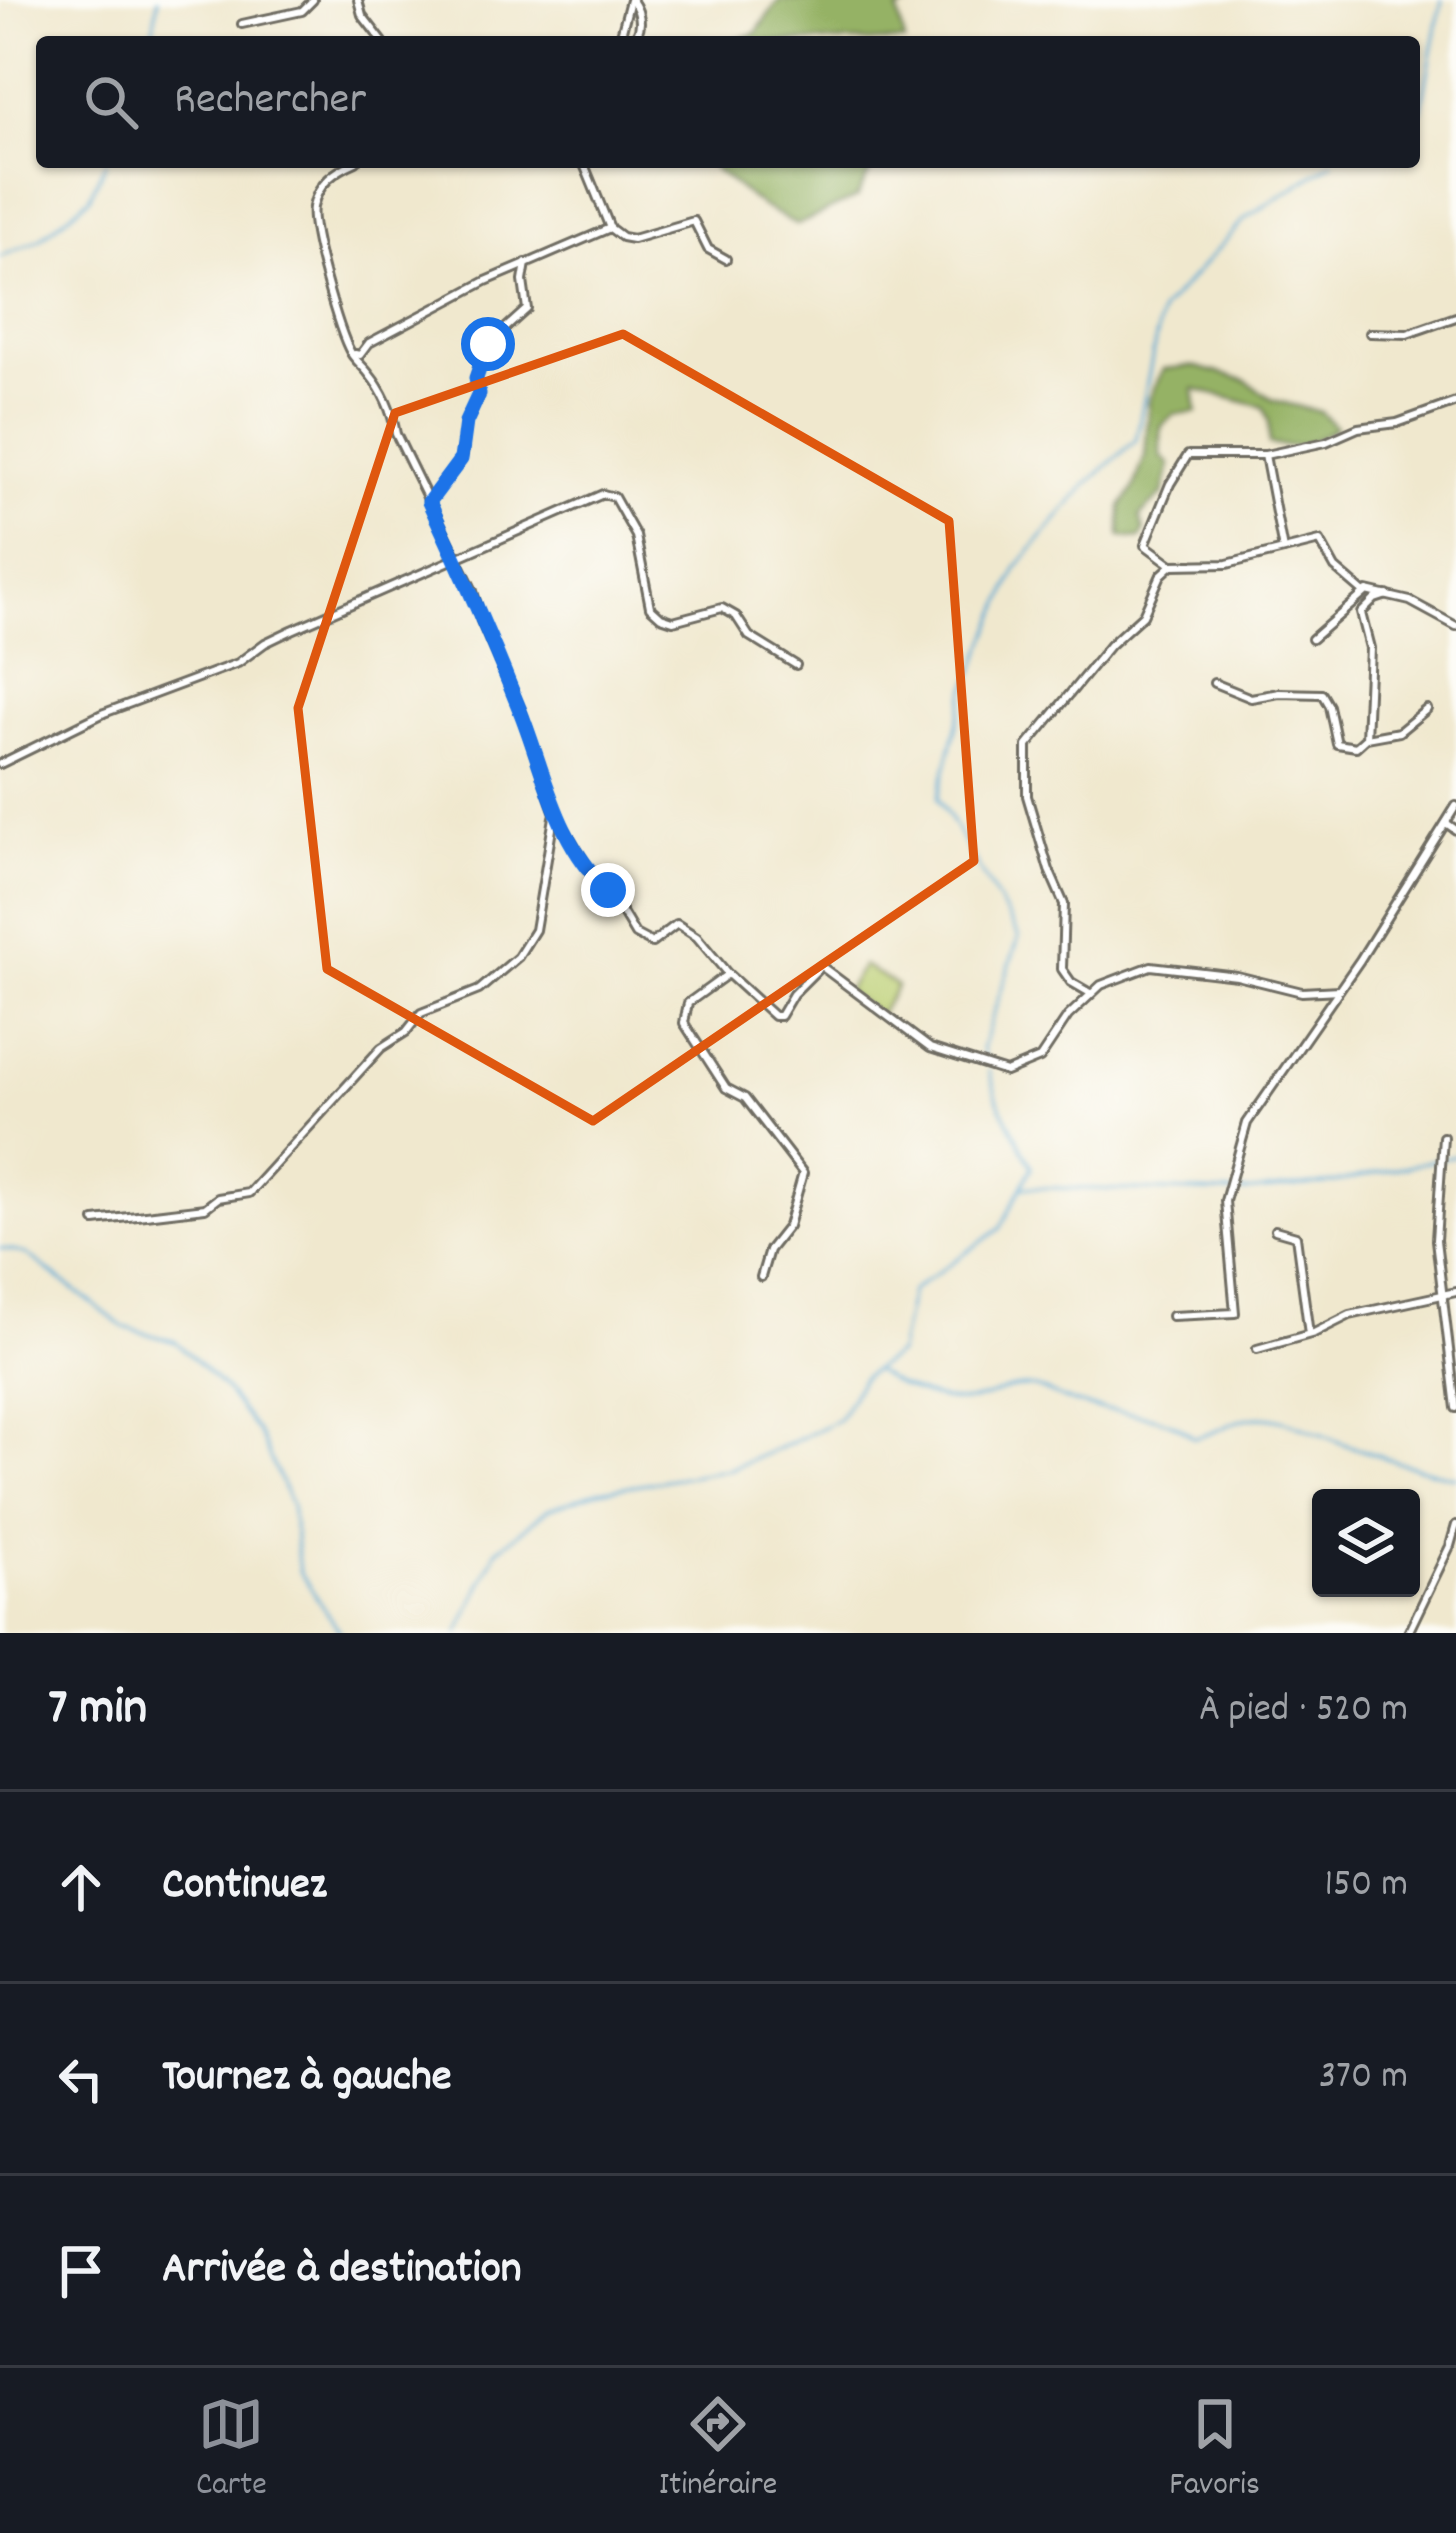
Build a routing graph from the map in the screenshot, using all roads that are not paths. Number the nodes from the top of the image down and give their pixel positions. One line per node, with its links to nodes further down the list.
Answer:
1 (314, 0): 4 (street)
2 (358, 0): 5 (street)
3 (631, 0): 6 (street); 7 (street)
4 (242, 24)
5 (378, 36)
6 (621, 36)
7 (636, 36)
8 (341, 168): 15 (street)
9 (585, 168): 10 (street)
10 (610, 228): 11 (street); 12 (street)
11 (725, 259)
12 (526, 263): 15 (street); 18 (street)
13 (1456, 317): 14 (street)
14 (1370, 333)
15 (351, 353): 18 (street)
16 (1456, 402): 17 (street)
17 (1265, 455): 19 (street); 21 (street)
18 (429, 502): 20 (street)
19 (1283, 550): 21 (street); 22 (street)
20 (454, 557): 26 (street); 30 (street); 32 (street)
21 (1172, 565): 37 (street)
22 (1364, 592): 23 (street); 25 (street)
23 (1390, 594): 24 (street); 29 (street)
24 (1456, 626)
25 (1312, 639)
26 (796, 665)
27 (1214, 683): 29 (street)
28 (1426, 709): 29 (street)
29 (1366, 737)
30 (0, 764)
31 (1456, 806): 33 (street)
32 (555, 813): 35 (street); 39 (street)
33 (1446, 824): 34 (street); 36 (street)
34 (1456, 830)
35 (728, 974): 37 (street); 41 (street)
36 (1339, 990): 37 (street); 44 (street)
37 (1092, 994)
38 (1443, 1137): 43 (street)
39 (95, 1221)
40 (1275, 1230): 45 (street)
41 (761, 1277)
42 (1456, 1292): 43 (street)
43 (1445, 1295): 45 (street); 47 (street)
44 (1172, 1316)
45 (1309, 1334): 46 (street)
46 (1257, 1349)
47 (1456, 1408)
48 (1456, 1525): 49 (street)
49 (1408, 1633)

